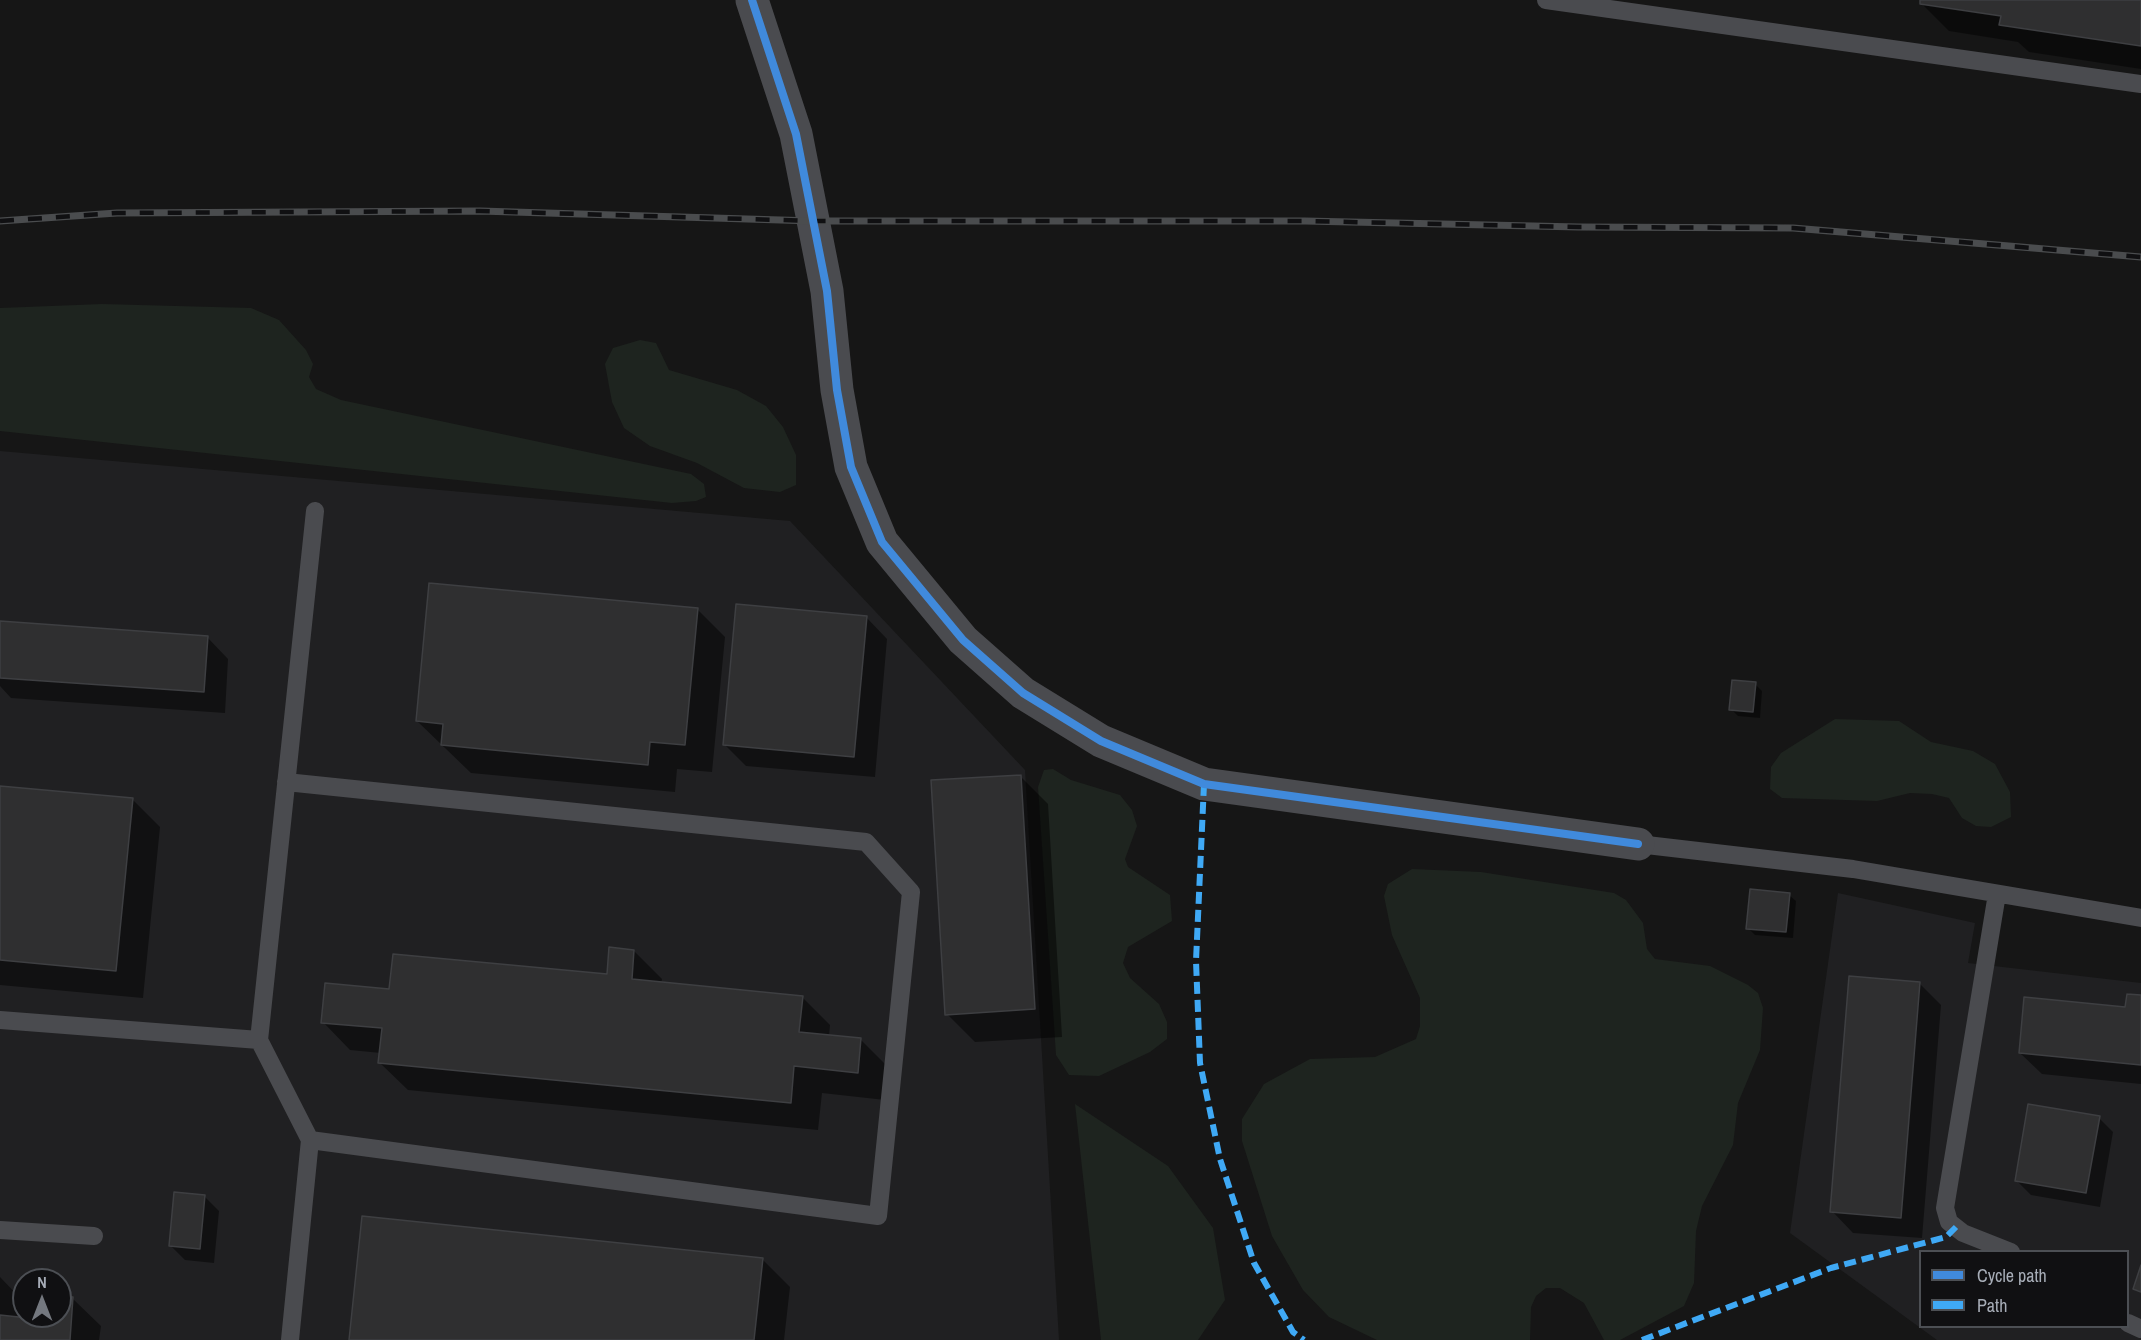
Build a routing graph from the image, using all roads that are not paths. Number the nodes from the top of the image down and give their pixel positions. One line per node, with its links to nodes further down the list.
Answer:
1 (752, 0): 6 (street)
2 (1546, 0): 3 (lane)
3 (2141, 84)
4 (315, 511): 5 (lane)
5 (286, 782): 10 (lane); 11 (lane)
6 (1638, 844): 7 (lane)
7 (1997, 894): 8 (lane); 14 (lane)
8 (2141, 918)
9 (0, 1020): 10 (lane)
10 (259, 1040): 11 (lane)
11 (310, 1140): 15 (lane)
12 (0, 1230): 13 (lane)
13 (94, 1236)
14 (2008, 1250)
15 (290, 1340)

